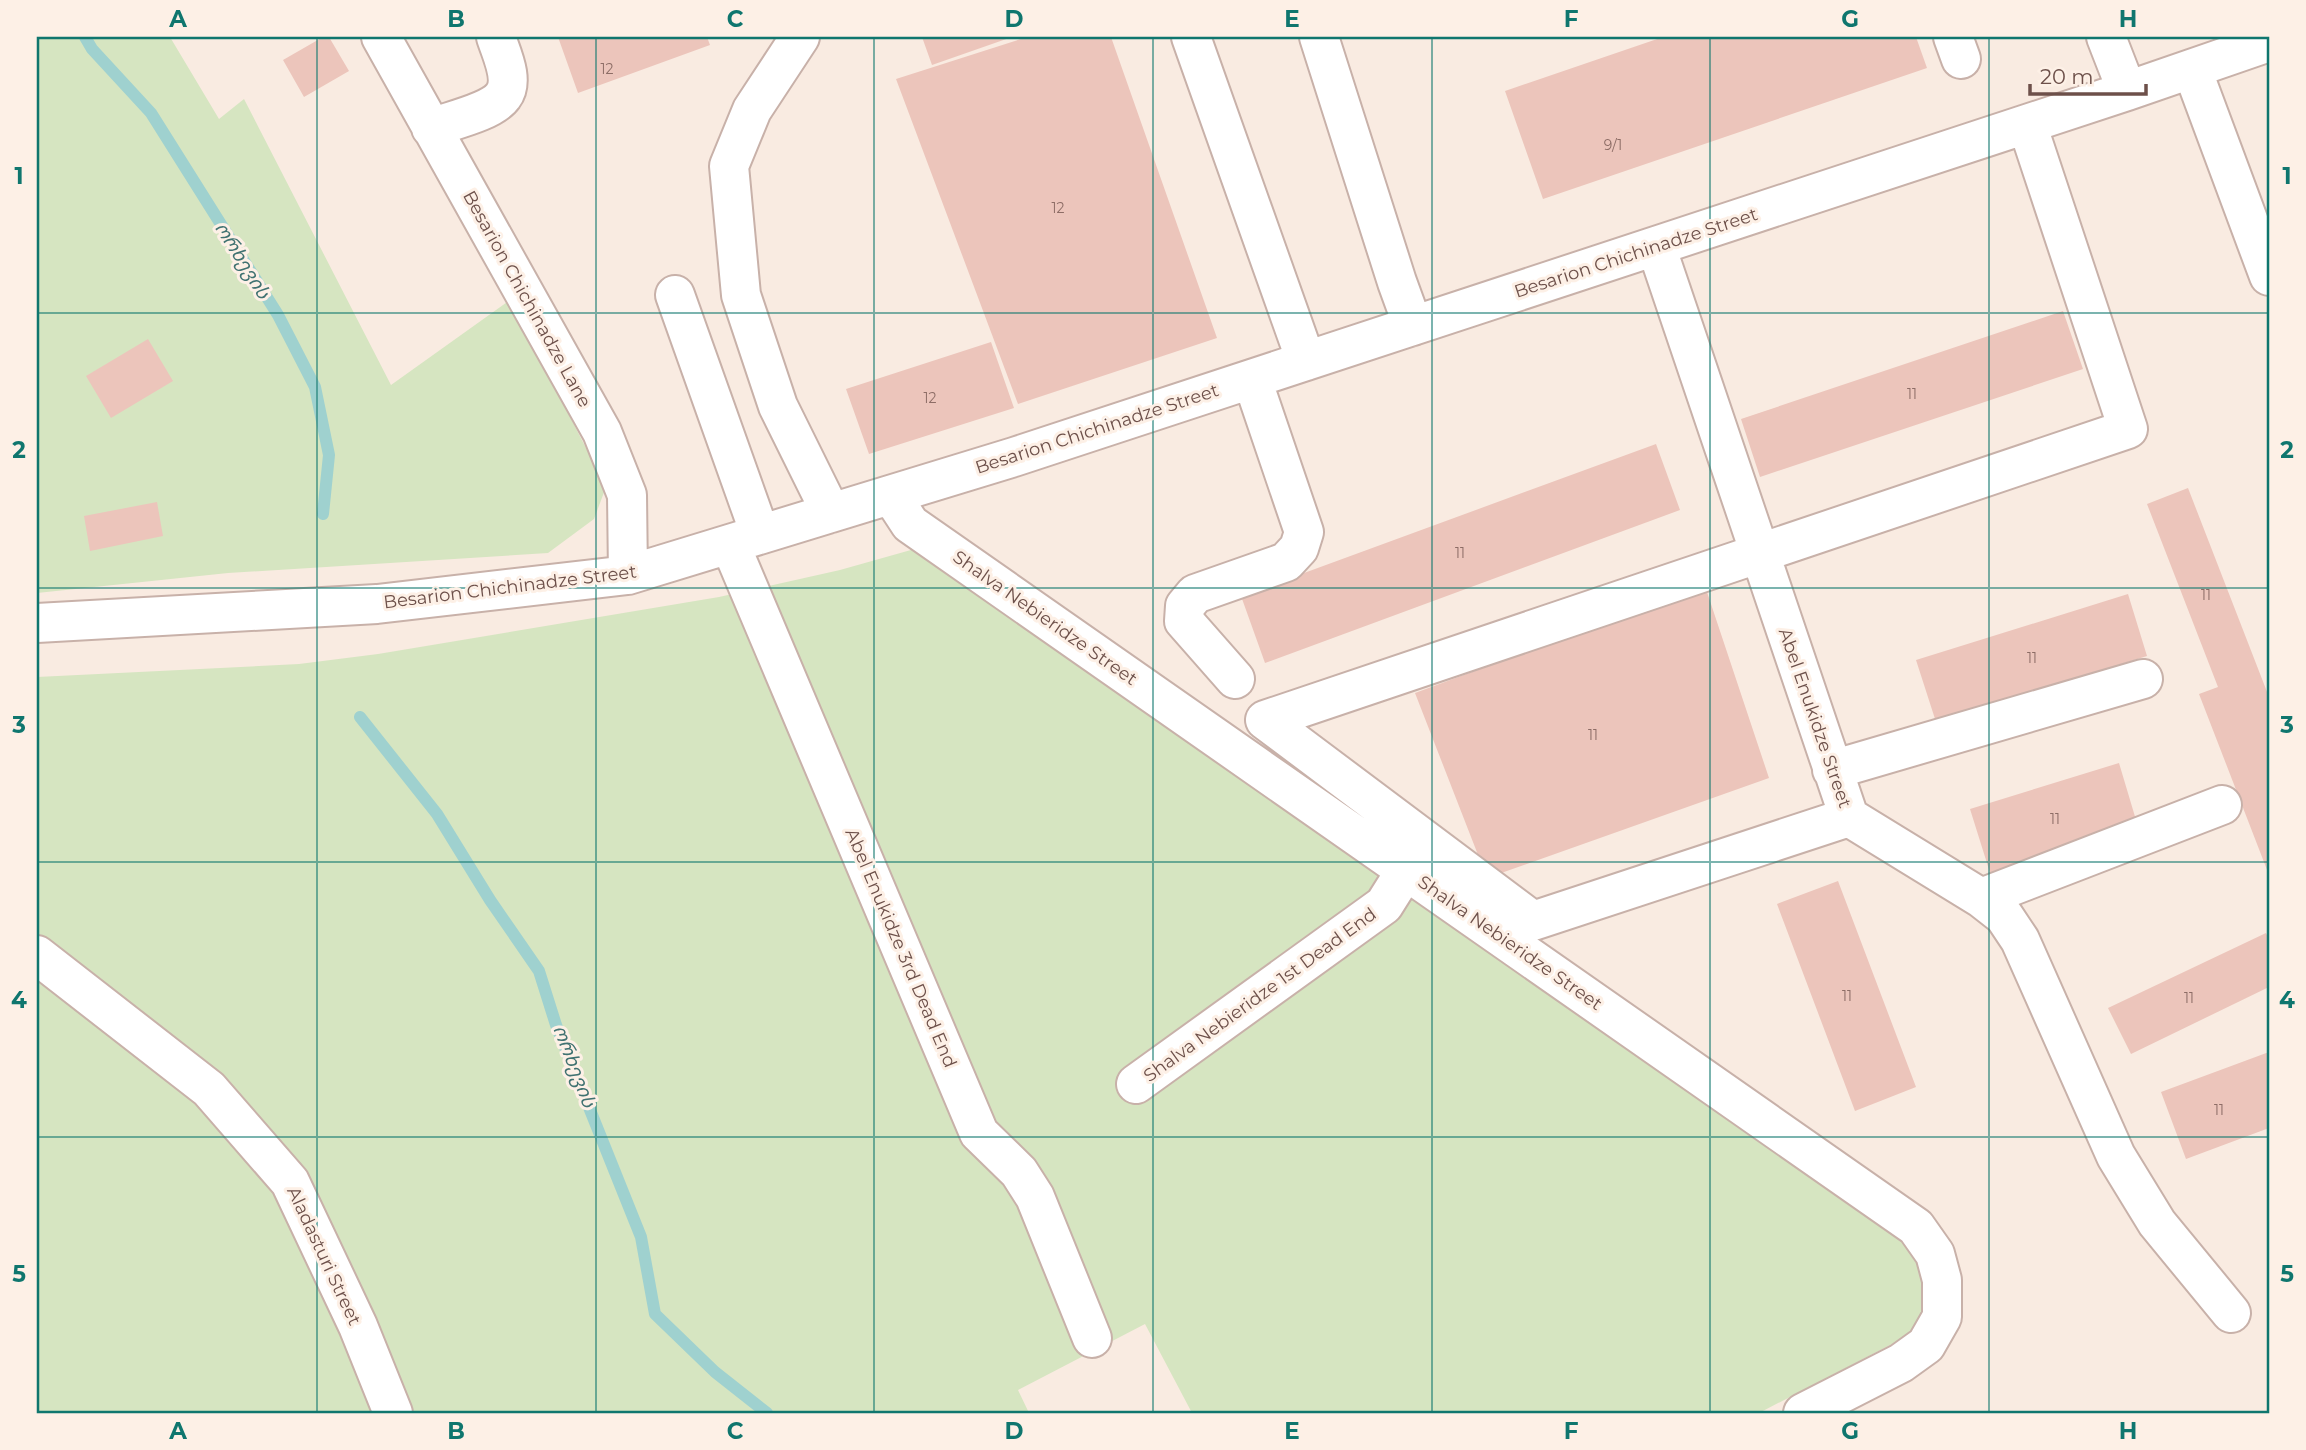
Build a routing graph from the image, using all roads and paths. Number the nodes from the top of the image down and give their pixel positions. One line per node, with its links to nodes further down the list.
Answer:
1 (381, 37): 11 (street, Besarion Chichinadze Lane)
2 (496, 37): 11 (street)
3 (800, 37): 19 (street)
4 (1191, 37): 16 (street)
5 (1319, 37): 15 (street)
6 (2106, 37): 9 (street)
7 (2269, 42): 8 (street, Besarion Chichinadze Street)
8 (2192, 69): 9 (street, Besarion Chichinadze Street); 13 (street)
9 (2127, 91): 10 (street, Besarion Chichinadze Street)
10 (2027, 124): 12 (street, Besarion Chichinadze Street); 21 (street)
11 (432, 128): 22 (street, Besarion Chichinadze Lane)
12 (1657, 246): 15 (street, Besarion Chichinadze Street); 21 (street, Abel Enukidze Street)
13 (2269, 276)
14 (675, 295): 20 (street, Abel Enukidze 3rd Dead End)
15 (1413, 326): 16 (street, Besarion Chichinadze Street)
16 (1306, 361): 17 (street, Besarion Chichinadze Street)
17 (1252, 379): 18 (street, Besarion Chichinadze Street); 24 (street)
18 (891, 495): 19 (street, Besarion Chichinadze Street); 29 (street, Shalva Nebieridze Street)
19 (831, 513): 20 (street, Besarion Chichinadze Street)
20 (745, 539): 22 (street, Besarion Chichinadze Street); 34 (street, Abel Enukidze 3rd Dead End)
21 (1759, 552): 26 (street, Abel Enukidze Street); 28 (street)
22 (628, 575): 23 (street, Besarion Chichinadze Street)
23 (37, 623)
24 (1235, 679)
25 (2143, 679): 26 (street)
26 (1832, 770): 28 (street, Abel Enukidze Street)
27 (2222, 805): 30 (street)
28 (1849, 817): 30 (street, Abel Enukidze Street)
29 (1406, 870): 32 (street, Shalva Nebieridze 1st Dead End); 36 (street, Shalva Nebieridze Street)
30 (1981, 898): 33 (street, Abel Enukidze Street)
31 (37, 954): 35 (street, Aladasturi Street)
32 (1136, 1084)
33 (2231, 1312)
34 (1093, 1338)
35 (393, 1413)
36 (1803, 1413)

